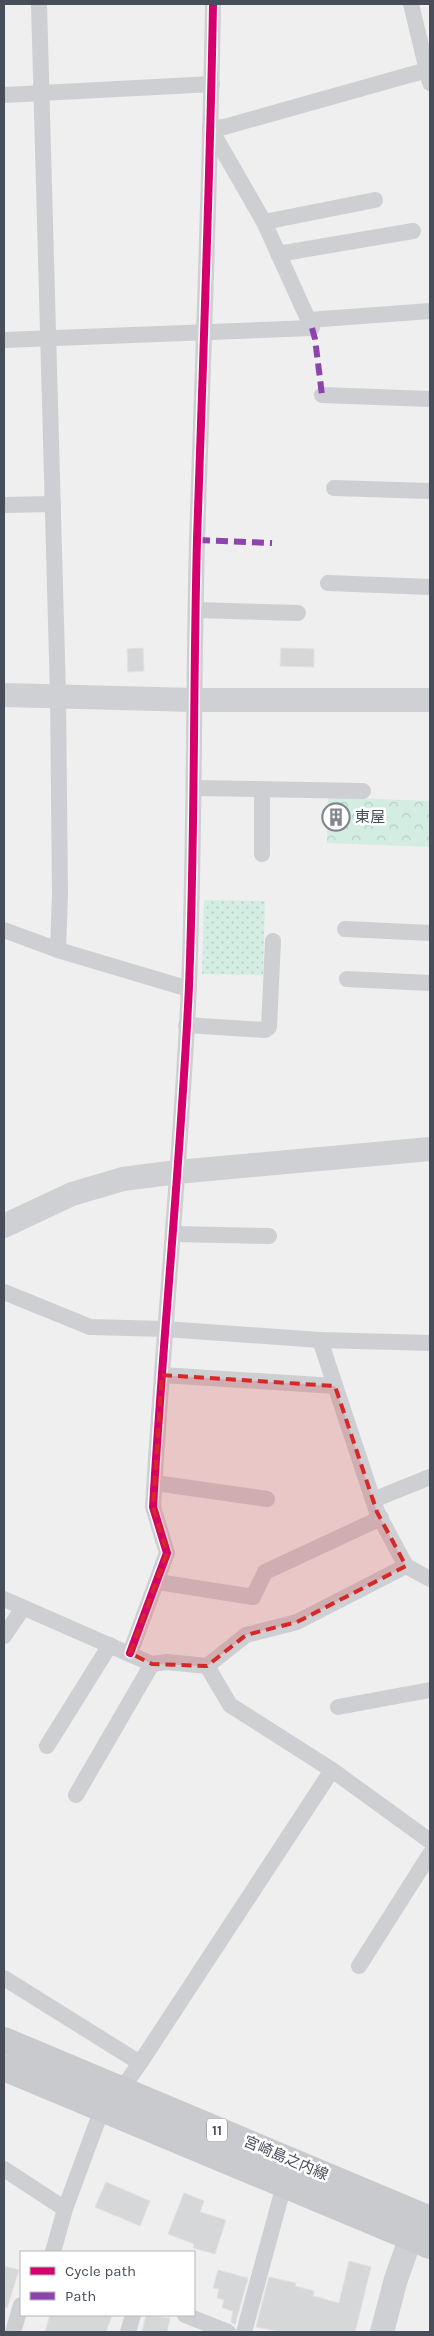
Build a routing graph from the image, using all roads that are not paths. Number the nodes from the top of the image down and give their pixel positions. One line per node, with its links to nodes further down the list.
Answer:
1 (39, 4): 6 (street)
2 (213, 4): 5 (street)
3 (410, 4): 4 (street)
4 (428, 76): 8 (street)
5 (212, 84): 6 (street); 8 (street)
6 (40, 94): 7 (street); 16 (street)
7 (4, 95)
8 (210, 128): 10 (street); 15 (street)
9 (375, 200): 10 (street)
10 (264, 222): 12 (street)
11 (413, 231): 12 (street)
12 (278, 254): 14 (street)
13 (430, 311): 14 (street)
14 (308, 320): 15 (street)
15 (205, 332): 16 (street); 26 (street)
16 (48, 339): 17 (street); 22 (street)
17 (4, 340)
18 (322, 395): 19 (street)
19 (430, 399)
20 (334, 488): 21 (street)
21 (430, 491)
22 (53, 504): 23 (street); 29 (street)
23 (4, 505)
24 (328, 584): 25 (street)
25 (430, 587)
26 (196, 610): 27 (street); 30 (street)
27 (298, 613)
28 (4, 695): 29 (street)
29 (58, 695): 30 (street); 40 (street)
30 (194, 700): 31 (street); 32 (street)
31 (430, 700)
32 (195, 788): 33 (street); 43 (street)
33 (262, 789): 34 (street); 35 (street)
34 (363, 791)
35 (262, 854)
36 (345, 929): 38 (street)
37 (4, 930): 40 (street)
38 (430, 933)
39 (273, 941): 44 (street)
40 (58, 950): 43 (street)
41 (347, 979): 42 (street)
42 (430, 983)
43 (188, 989): 44 (street)
44 (186, 1025): 46 (street)
45 (430, 1149): 46 (street)
46 (177, 1172): 47 (street); 48 (street)
47 (4, 1226)
48 (173, 1234): 49 (street); 51 (street)
49 (269, 1236)
50 (4, 1292): 51 (street)
51 (165, 1330): 52 (street); 54 (street)
52 (320, 1340): 53 (street); 55 (street)
53 (430, 1343)
54 (162, 1375): 55 (street); 57 (street)
55 (335, 1386): 59 (street)
56 (430, 1476): 59 (street)
57 (155, 1483): 58 (street); 63 (street)
58 (267, 1499)
59 (373, 1500): 60 (street)
60 (381, 1518): 61 (street); 63 (street)
61 (406, 1566): 62 (street); 70 (street)
62 (430, 1580)
63 (158, 1582): 68 (street)
64 (4, 1599): 65 (street)
65 (23, 1608): 66 (street); 67 (street)
66 (4, 1636)
67 (110, 1645): 68 (street); 73 (street)
68 (130, 1653): 69 (street)
69 (152, 1664): 70 (street); 75 (street)
70 (207, 1666): 74 (street)
71 (430, 1690): 72 (street)
72 (338, 1707)
73 (47, 1746)
74 (332, 1770): 76 (street); 81 (street)
75 (76, 1795)
76 (430, 1841)
77 (430, 1854): 78 (street)
78 (359, 1966)
79 (4, 1978): 81 (street)
80 (4, 2040): 83 (main road, 宮崎島之内線 / 11)
81 (140, 2064): 83 (street)
82 (4, 2068): 84 (main road, 宮崎島之内線 / 11)
83 (121, 2090): 84 (street); 88 (main road, 宮崎島之内線 / 11)
84 (102, 2109): 86 (main road, 宮崎島之内線 / 11); 87 (street)
85 (4, 2169): 87 (street)
86 (284, 2186): 88 (main road, 宮崎島之内線 / 11); 96 (street)
87 (65, 2209): 89 (street)
88 (423, 2229): 97 (street)
89 (53, 2251)
90 (20, 2308): 93 (street)
91 (133, 2316): 94 (street)
92 (188, 2316): 95 (street)
93 (13, 2332)
94 (128, 2332)
95 (228, 2332)
96 (244, 2332)
97 (382, 2332)

